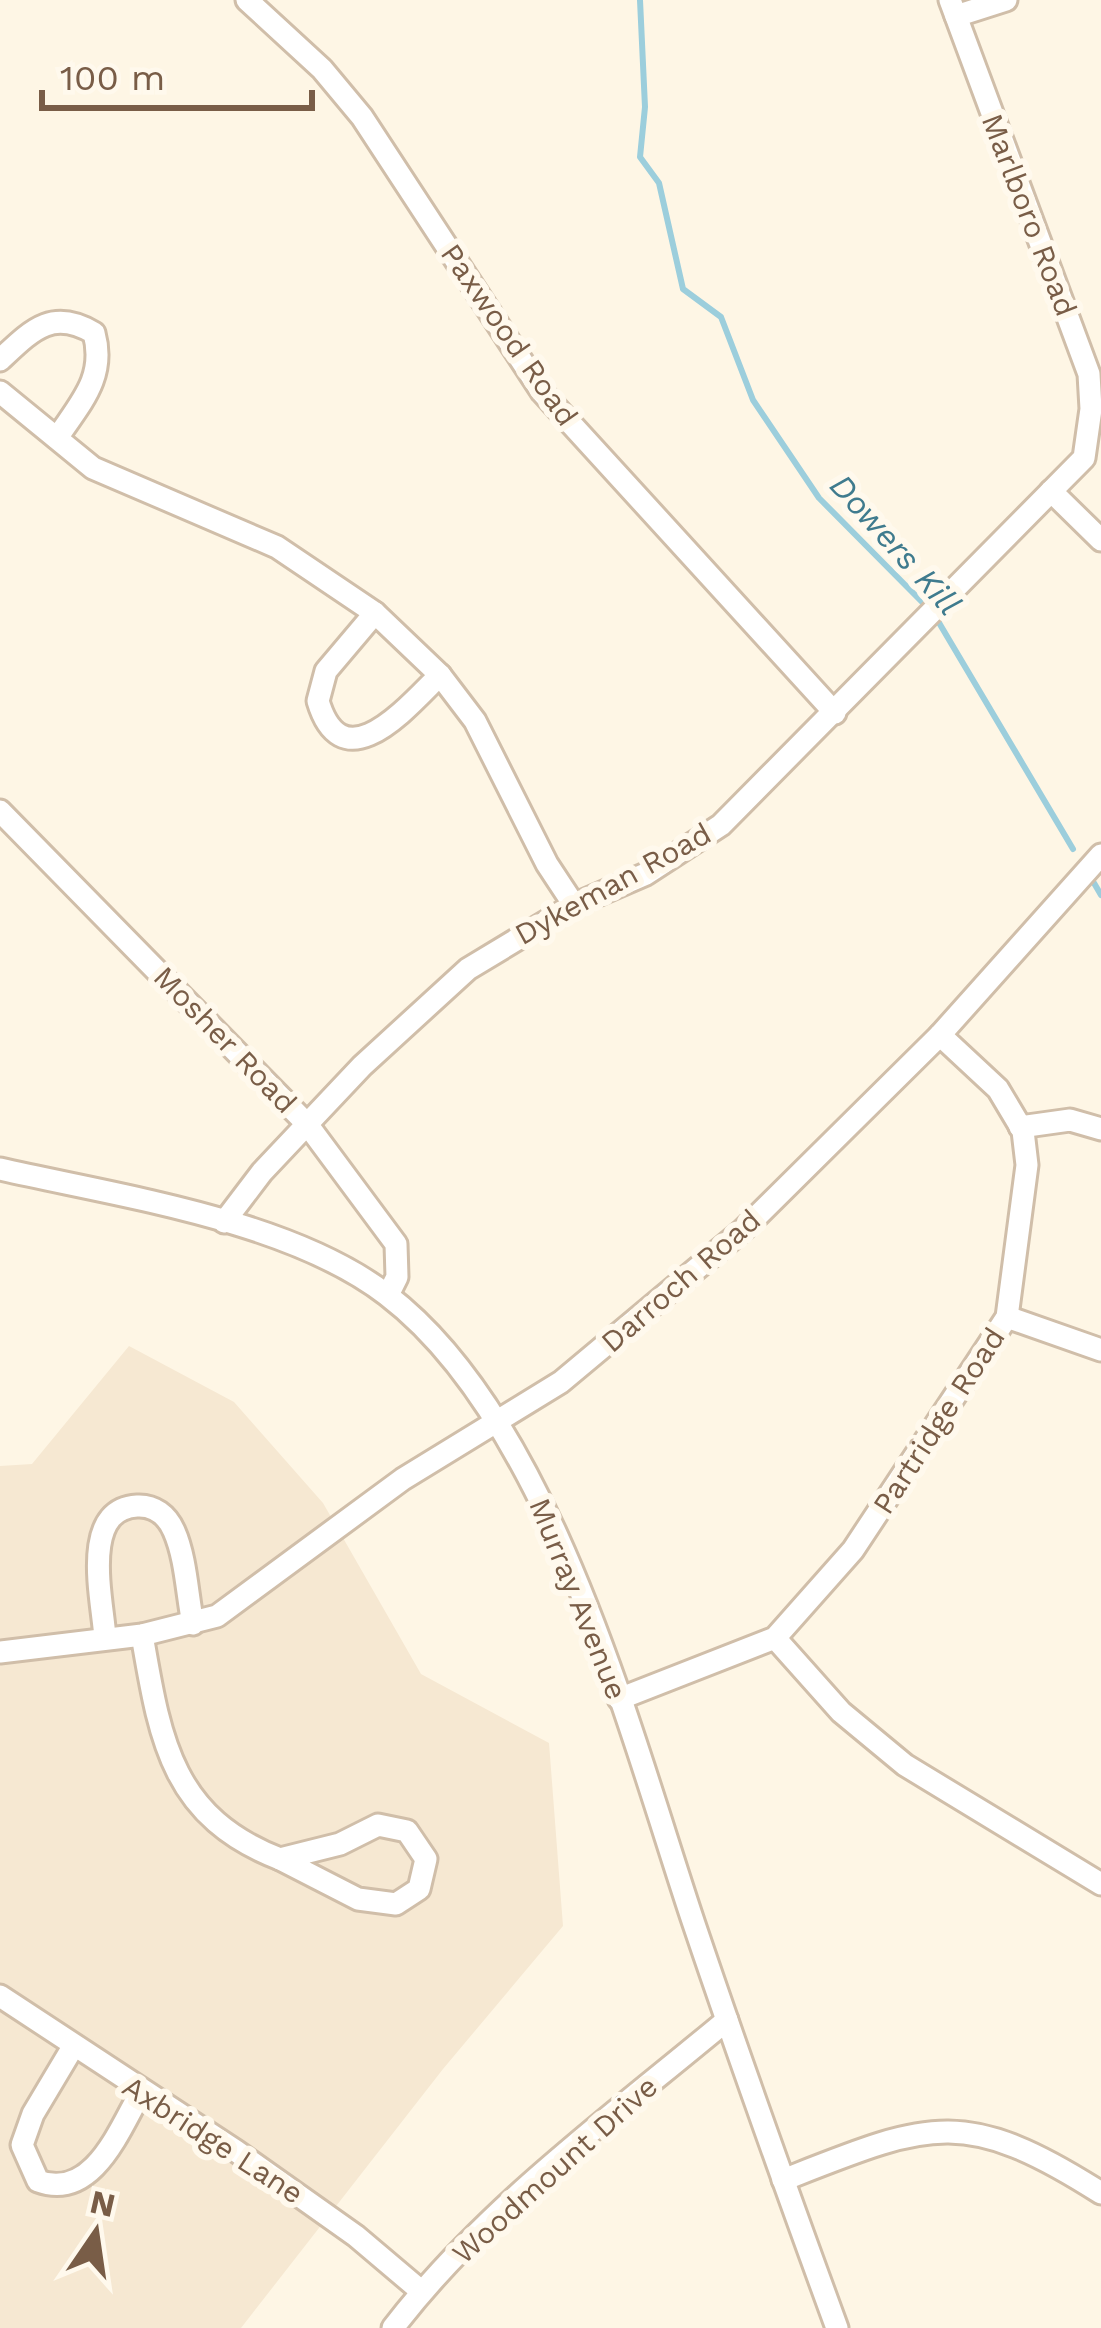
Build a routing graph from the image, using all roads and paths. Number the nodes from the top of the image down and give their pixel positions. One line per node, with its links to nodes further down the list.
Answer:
1 (247, 0): 11 (street, Paxwood Road)
2 (1006, 0): 3 (street)
3 (953, 8): 7 (street, Marlboro Road)
4 (0, 360): 6 (street)
5 (0, 392): 6 (street)
6 (57, 438): 9 (street)
7 (1051, 491): 8 (street); 11 (street, Dykeman Road)
8 (1101, 540)
9 (375, 613): 10 (street); 10 (street)
10 (440, 675): 14 (street)
11 (835, 713): 14 (street, Dykeman Road)
12 (0, 812): 16 (street, Mosher Road)
13 (1101, 855): 15 (street, Darroch Road)
14 (574, 905): 16 (street, Dykeman Road)
15 (940, 1035): 17 (street); 24 (street, Darroch Road)
16 (307, 1124): 20 (street, Dykeman Road); 21 (street, Mosher Road)
17 (1020, 1127): 18 (street); 22 (street, Partridge Road)
18 (1101, 1130)
19 (0, 1169): 20 (street, Murray Avenue)
20 (224, 1222): 21 (street, Murray Avenue)
21 (388, 1295): 24 (street, Murray Avenue)
22 (1007, 1317): 23 (street); 28 (street, Partridge Road)
23 (1101, 1350)
24 (499, 1418): 25 (street, Darroch Road); 30 (street, Murray Avenue)
25 (193, 1624): 26 (street, Darroch Road); 27 (street)
26 (142, 1635): 27 (street, Darroch Road); 31 (street)
27 (105, 1638): 29 (street, Darroch Road)
28 (775, 1638): 30 (street, Partridge Road); 32 (street)
29 (0, 1652)
30 (619, 1699): 34 (street, Murray Avenue)
31 (280, 1859): 31 (street)
32 (1101, 1884)
33 (0, 1996): 35 (street, Axbridge Lane)
34 (727, 2020): 37 (street, Murray Avenue); 39 (street, Woodmount Drive)
35 (73, 2047): 36 (street, Axbridge Lane); 36 (street)
36 (141, 2092): 39 (street, Axbridge Lane)
37 (783, 2180): 38 (street); 41 (street, Murray Avenue)
38 (1101, 2193)
39 (421, 2291): 40 (street, Woodmount Drive)
40 (393, 2328)
41 (837, 2328)

